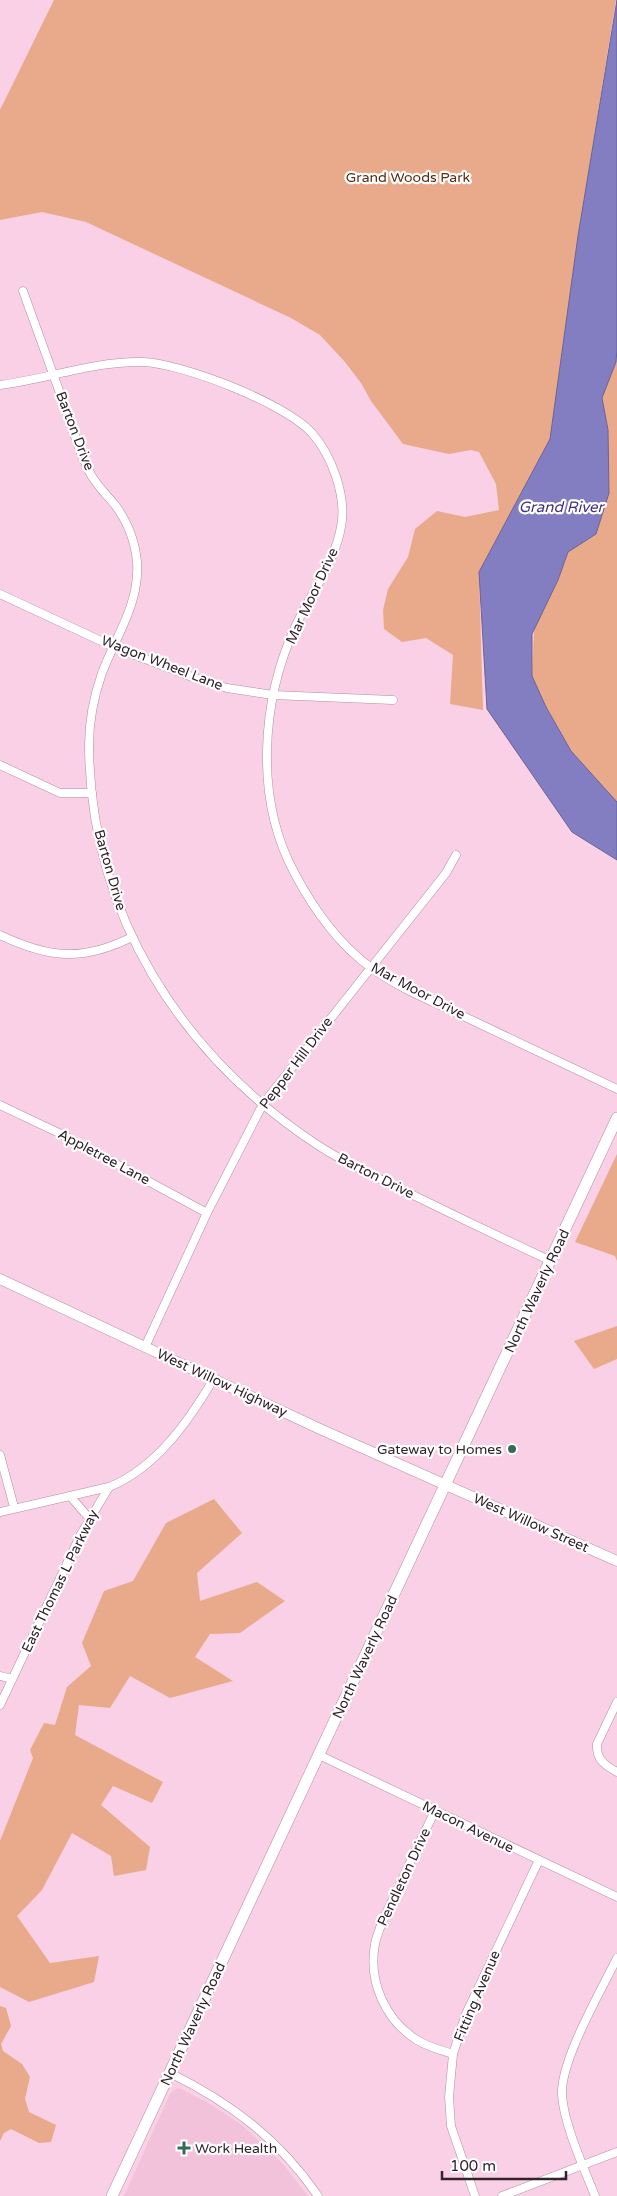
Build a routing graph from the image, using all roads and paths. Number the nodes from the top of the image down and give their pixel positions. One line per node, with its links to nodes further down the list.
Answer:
1 (23, 291): 2 (street, Barton Drive)
2 (54, 375): 3 (street, Mar Moor Drive); 5 (street, Barton Drive); 6 (street, Mar Moor Drive)
3 (0, 384)
4 (0, 594): 5 (street, Wagon Wheel Lane)
5 (114, 647): 6 (street, Wagon Wheel Lane); 9 (street, Barton Drive)
6 (273, 695): 7 (street, Wagon Wheel Lane); 13 (street, Mar Moor Drive)
7 (393, 700)
8 (0, 765): 9 (street)
9 (92, 793): 12 (street, Barton Drive)
10 (456, 855): 13 (street, Pepper Hill Drive)
11 (0, 935): 12 (street)
12 (132, 937): 15 (street, Barton Drive)
13 (370, 967): 14 (street, Mar Moor Drive); 15 (street, Pepper Hill Drive)
14 (617, 1089)
15 (263, 1104): 18 (street, Pepper Hill Drive); 19 (street, Barton Drive)
16 (0, 1105): 18 (street, Appletree Lane)
17 (617, 1118): 19 (main road, North Waverly Road)
18 (207, 1212): 21 (street, Pepper Hill Drive)
19 (551, 1261): 24 (main road, North Waverly Road)
20 (0, 1279): 21 (street, West Willow Highway)
21 (145, 1346): 22 (street, West Willow Highway)
22 (213, 1380): 24 (street, West Willow Highway); 25 (street, East Thomas L Parkway)
23 (0, 1455): 27 (street)
24 (446, 1485): 30 (street, West Willow Street); 35 (main road, North Waverly Road)
25 (109, 1487): 26 (street); 29 (street, East Thomas L Parkway)
26 (70, 1496): 27 (street); 29 (street)
27 (14, 1507): 28 (street)
28 (0, 1512)
29 (89, 1518): 32 (street, East Thomas L Parkway)
30 (617, 1561)
31 (0, 1676): 32 (street)
32 (12, 1679): 34 (street, East Thomas L Parkway)
33 (617, 1702): 36 (street)
34 (0, 1705)
35 (319, 1756): 37 (street, Macon Avenue); 42 (main road, North Waverly Road)
36 (617, 1772)
37 (435, 1811): 38 (street, Macon Avenue); 41 (street, Pendleton Drive)
38 (539, 1860): 39 (street, Macon Avenue); 41 (street, Fitting Avenue)
39 (617, 1897)
40 (617, 1958): 44 (street)
41 (453, 2054): 47 (street, Fitting Avenue)
42 (170, 2073): 45 (main road, North Waverly Road); 46 (street)
43 (617, 2152): 44 (street)
44 (584, 2165): 48 (street); 49 (street)
45 (112, 2196)
46 (318, 2196)
47 (475, 2196)
48 (502, 2196)
49 (595, 2196)

